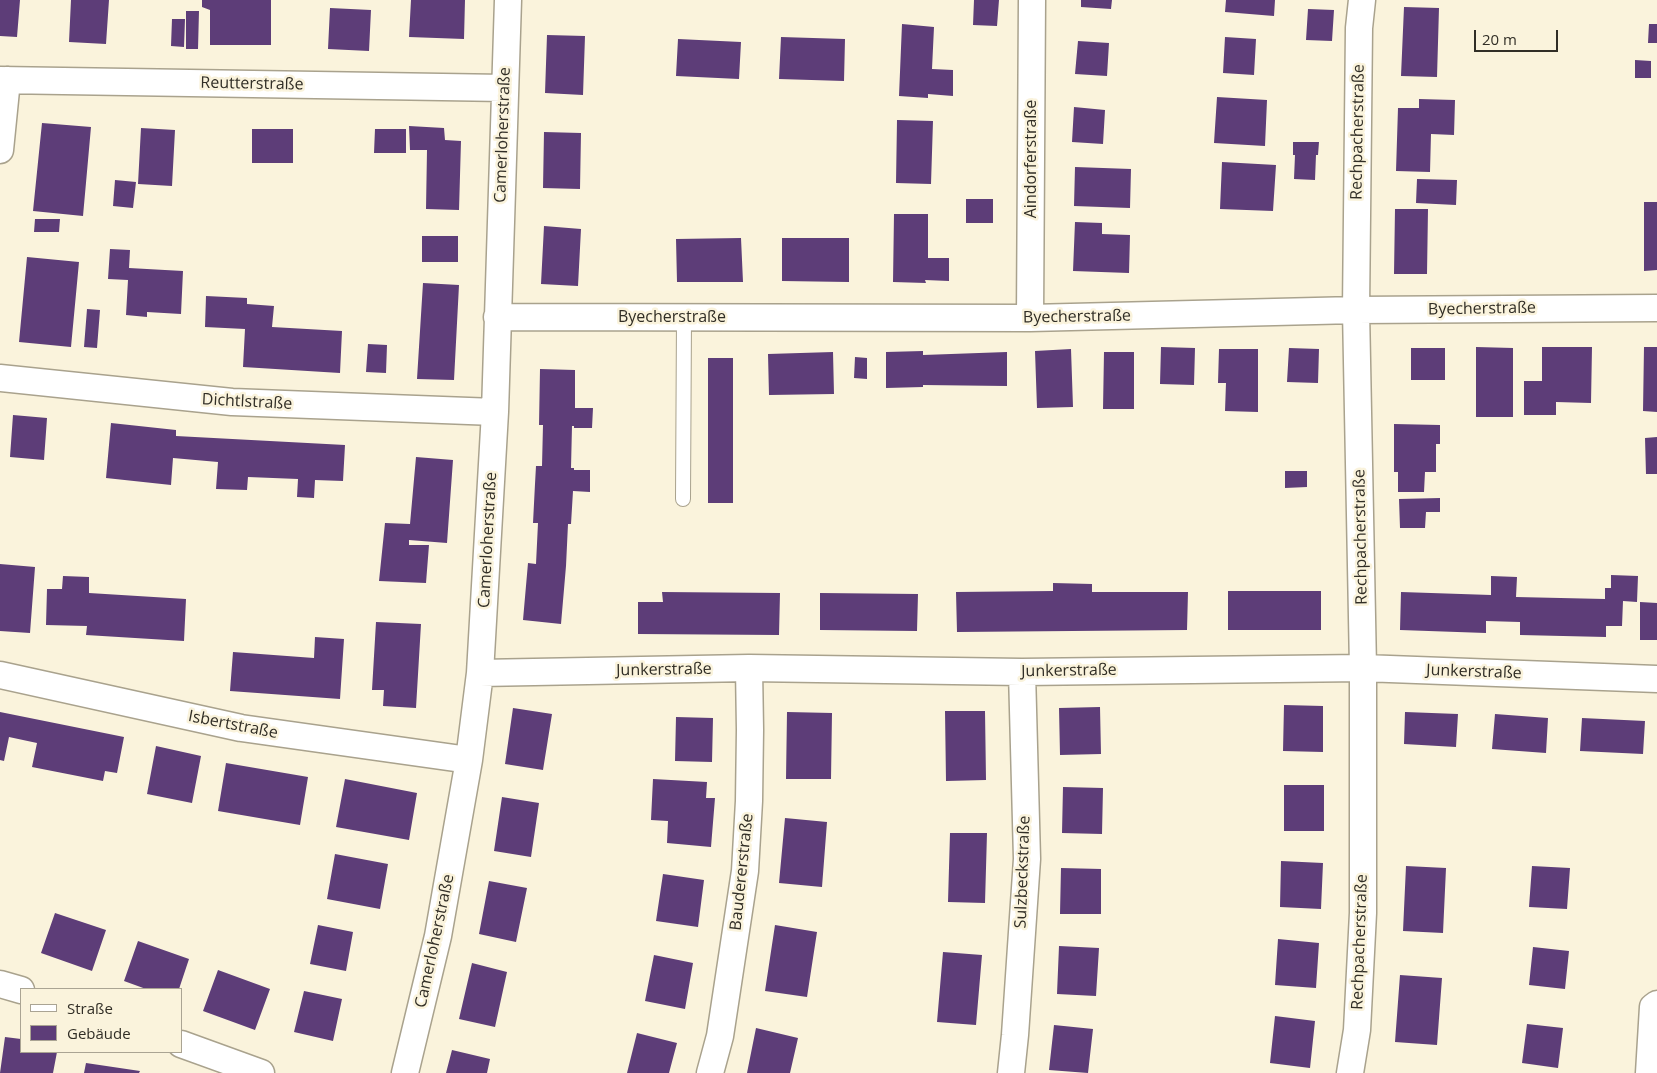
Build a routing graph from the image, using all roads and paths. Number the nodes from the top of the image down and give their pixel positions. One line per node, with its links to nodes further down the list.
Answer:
1 (508, 0): 5 (street, Camerloherstraße)
2 (1032, 0): 11 (street, Aindorferstraße)
3 (1362, 0): 8 (street, Rechpacherstraße)
4 (3, 80): 5 (street, Reutterstraße); 6 (street)
5 (505, 88): 9 (street, Camerloherstraße)
6 (0, 150)
7 (1657, 308): 8 (street, Byecherstraße)
8 (1356, 310): 11 (street, Byecherstraße); 16 (street, Rechpacherstraße)
9 (497, 317): 10 (street, Byecherstraße); 13 (street, Camerloherstraße)
10 (684, 317): 11 (street, Byecherstraße); 14 (lane)
11 (1030, 318)
12 (0, 378): 13 (street, Dichtlstraße)
13 (495, 412): 18 (street, Camerloherstraße)
14 (683, 499)
15 (749, 668): 17 (street, Junkerstraße); 18 (street, Junkerstraße); 28 (street, Baudererstraße)
16 (1363, 668): 17 (street, Junkerstraße); 20 (street, Junkerstraße); 30 (street, Rechpacherstraße)
17 (1022, 672): 29 (street, Sulzbeckstraße)
18 (480, 673): 21 (street, Camerloherstraße)
19 (0, 675): 21 (street, Isbertstraße)
20 (1657, 679)
21 (469, 760): 27 (street, Camerloherstraße)
22 (0, 984): 23 (street)
23 (20, 990)
24 (1657, 1004): 31 (street)
25 (182, 1044): 26 (street)
26 (261, 1073)
27 (405, 1073)
28 (710, 1073)
29 (1011, 1073)
30 (1350, 1073)
31 (1649, 1073)

